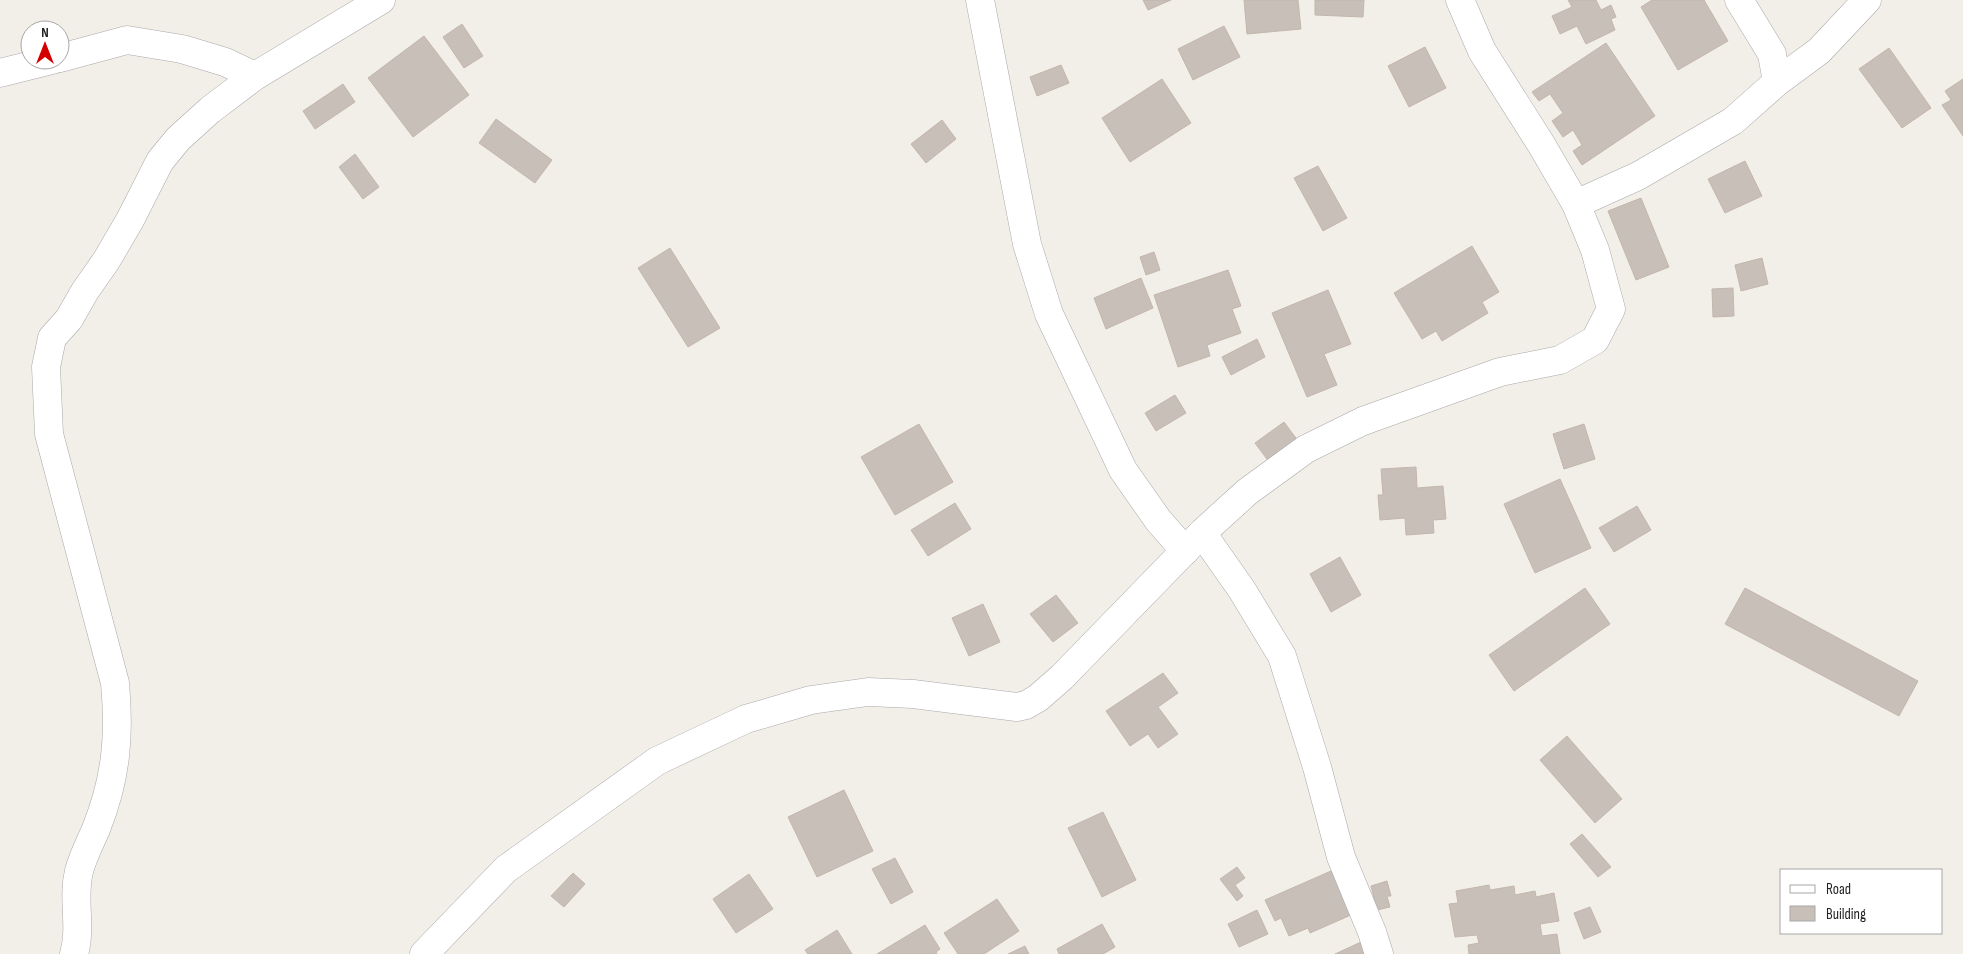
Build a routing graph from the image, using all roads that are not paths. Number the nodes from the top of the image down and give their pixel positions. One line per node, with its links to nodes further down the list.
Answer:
1 (381, 0): 9 (street)
2 (980, 0): 12 (street)
3 (1460, 0): 11 (street)
4 (1739, 0): 10 (street)
5 (1867, 0): 10 (street)
6 (70, 55): 9 (street)
7 (20, 68): 8 (street)
8 (0, 73)
9 (255, 76): 13 (street)
10 (1777, 82): 11 (street)
11 (1576, 204): 12 (street)
12 (1193, 542): 14 (street); 15 (street)
13 (74, 954)
14 (424, 954)
15 (1378, 954)

